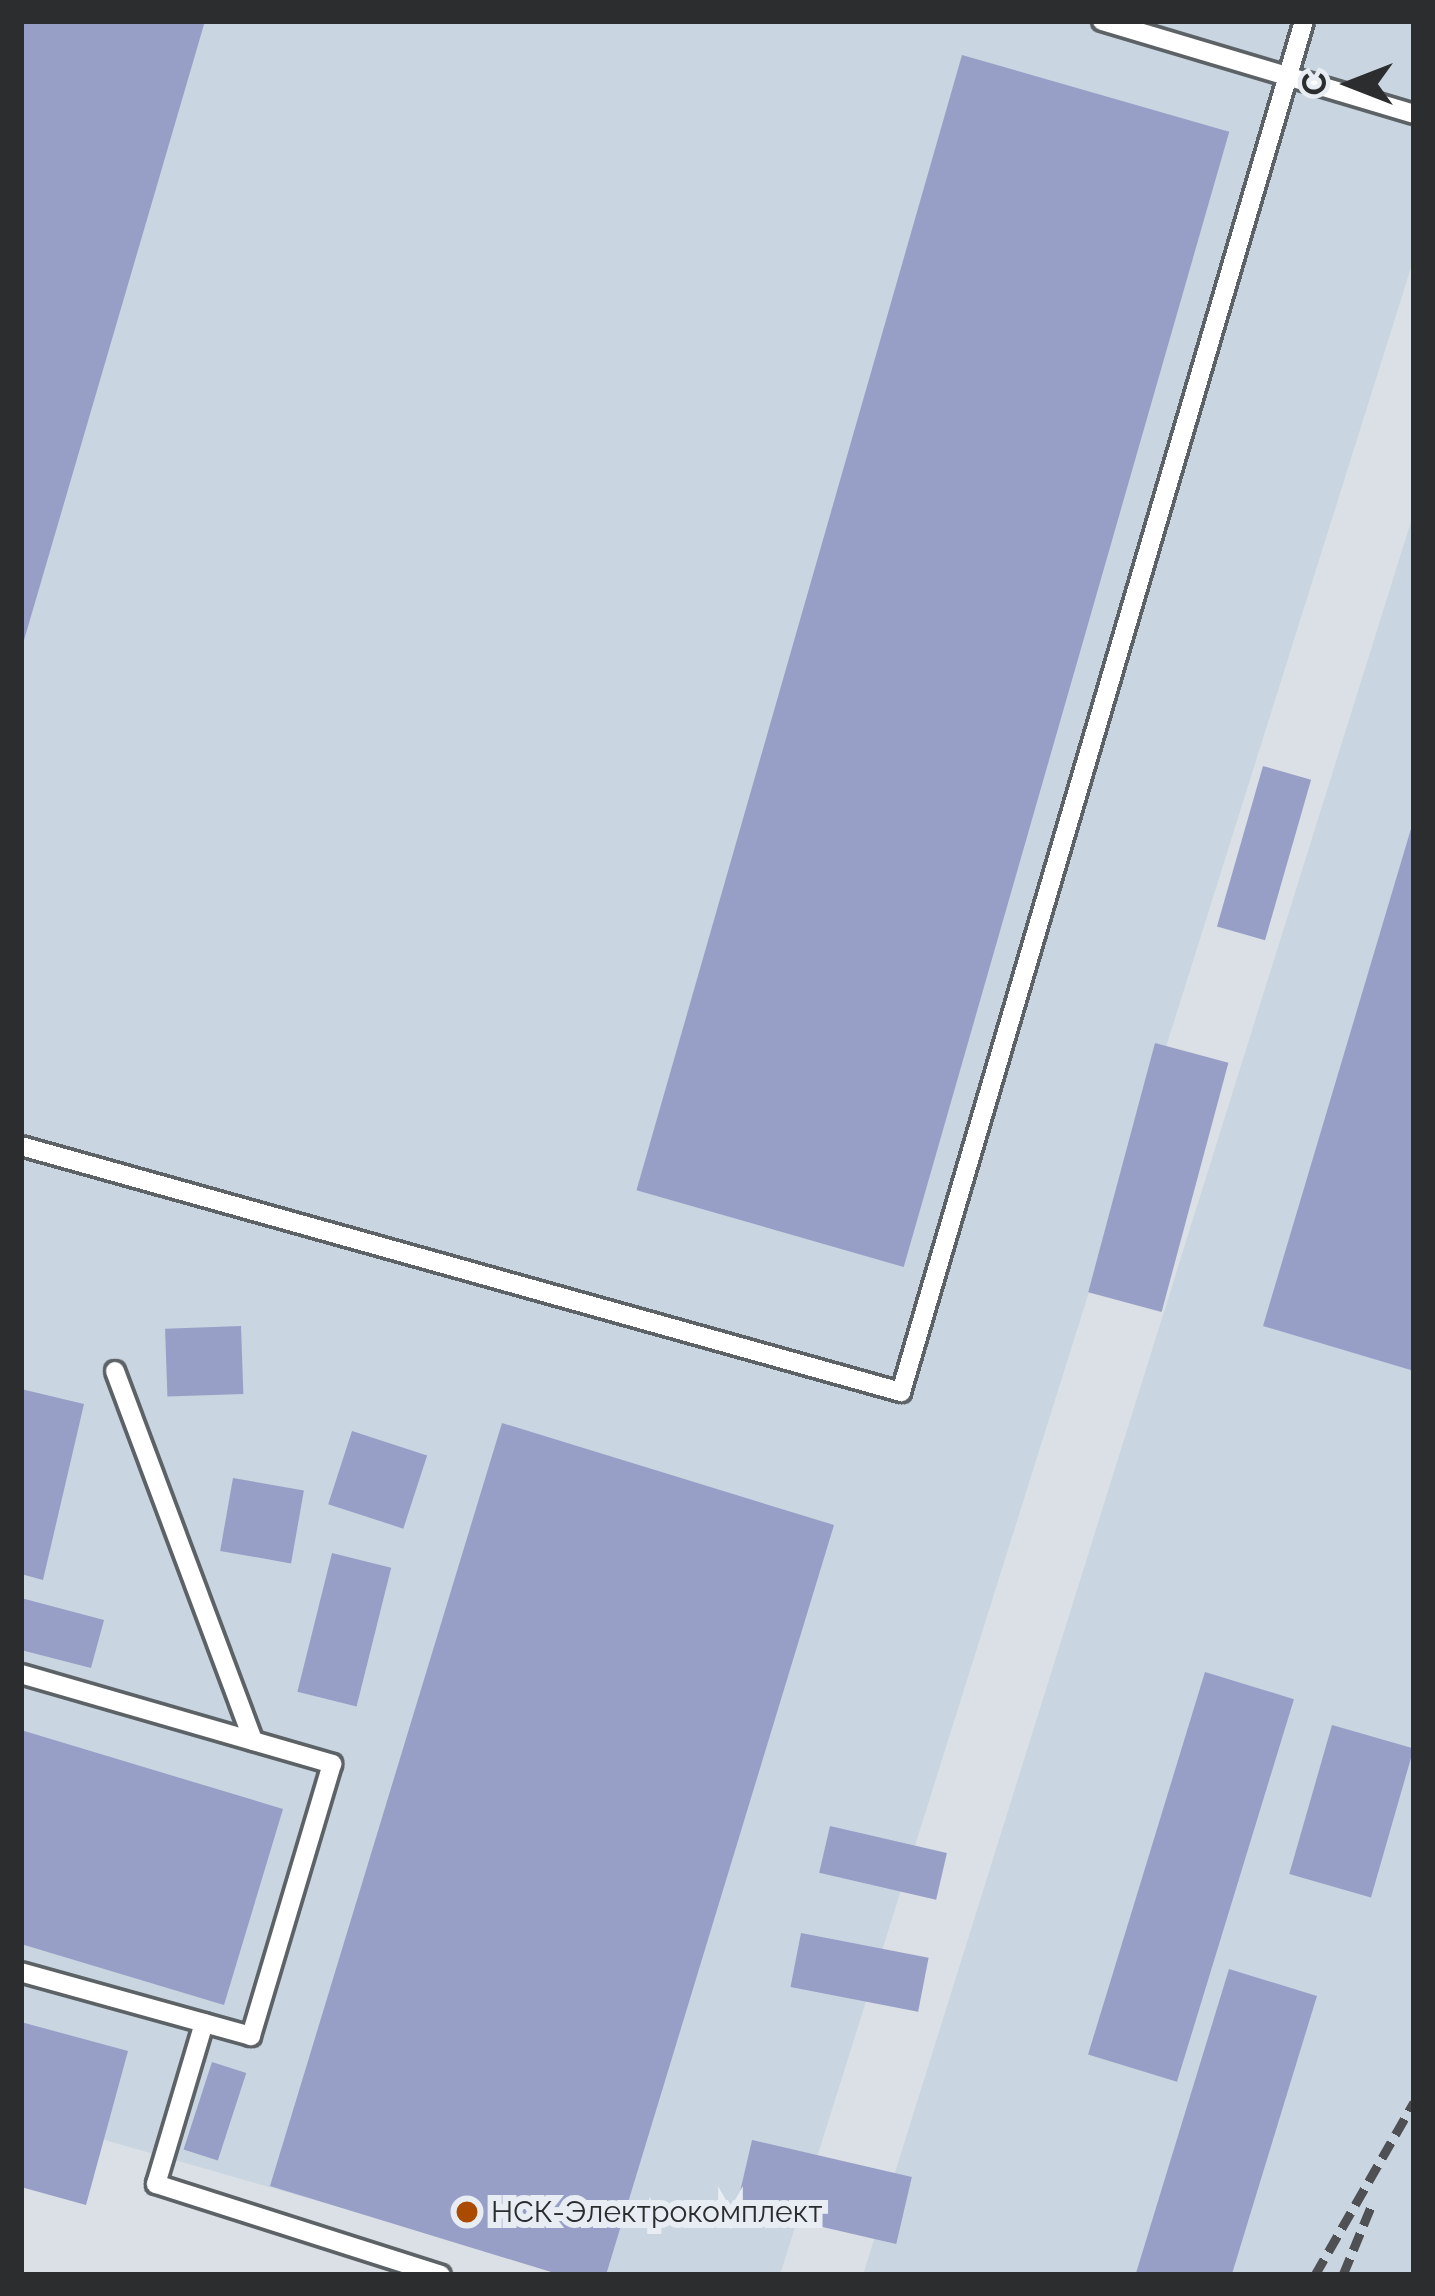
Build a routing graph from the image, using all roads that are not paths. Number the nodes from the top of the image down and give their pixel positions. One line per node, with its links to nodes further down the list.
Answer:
1 (1102, 21): 3 (lane)
2 (1304, 21): 3 (lane)
3 (1287, 76): 4 (lane); 5 (lane)
4 (1414, 114)
5 (21, 1146)
6 (115, 1371): 8 (lane)
7 (21, 1674): 8 (lane)
8 (253, 1741): 10 (lane)
9 (21, 1972): 10 (lane)
10 (204, 2023): 11 (lane)
11 (441, 2275)

